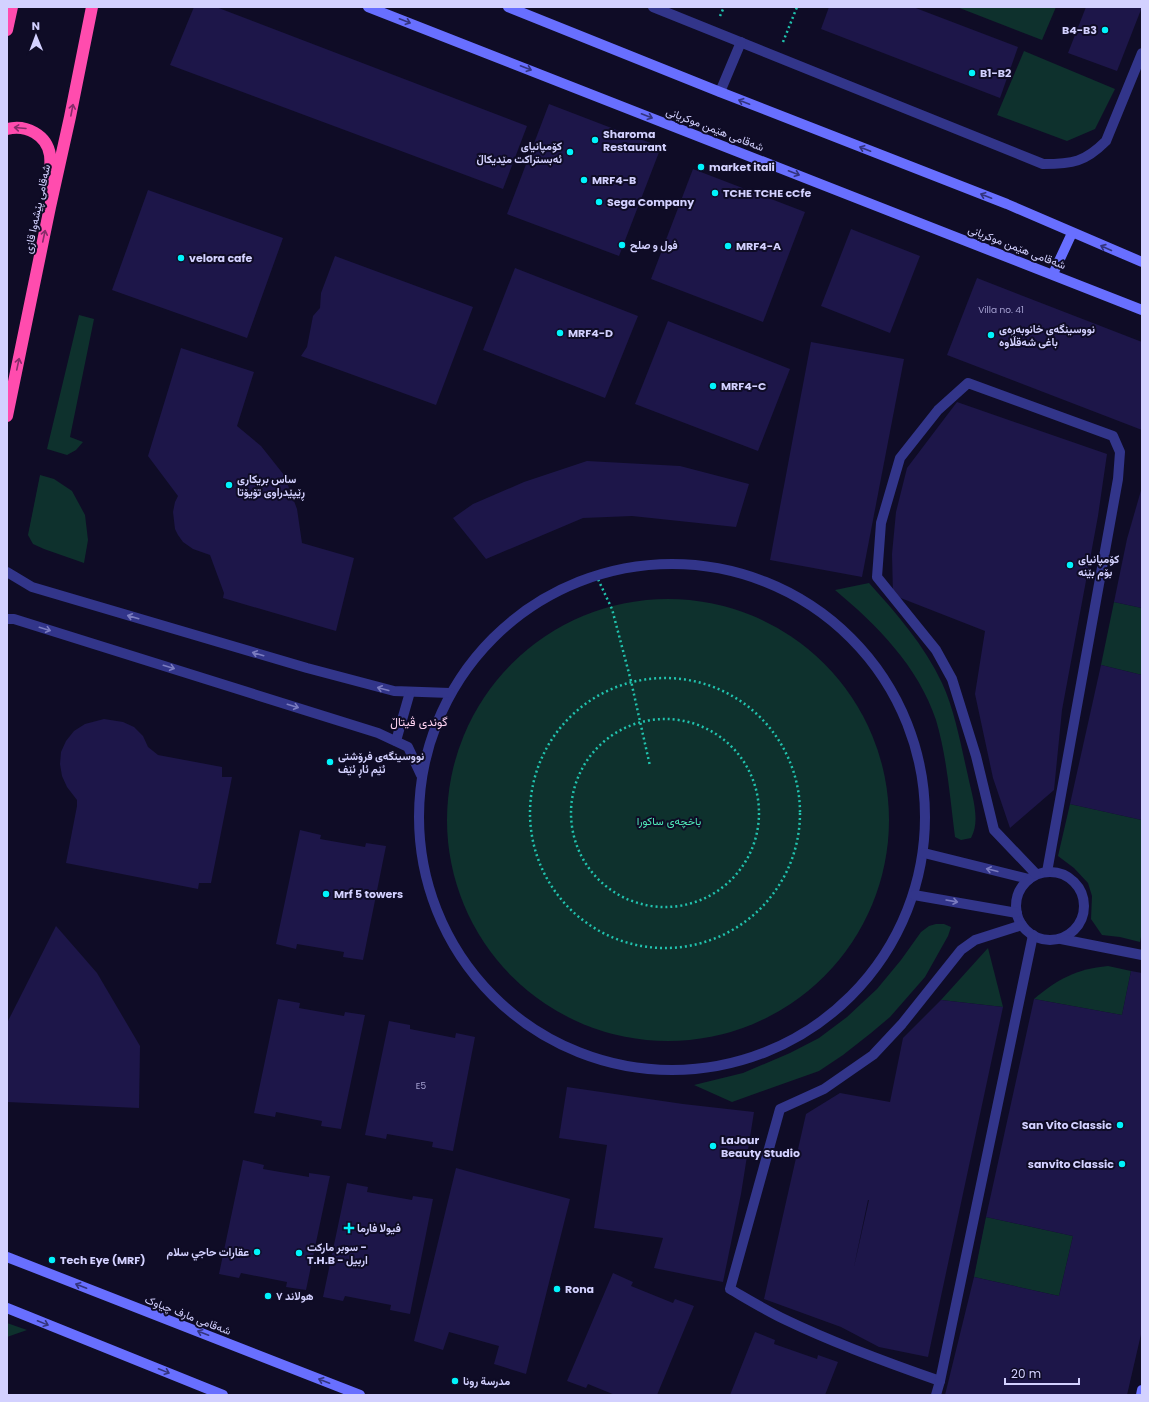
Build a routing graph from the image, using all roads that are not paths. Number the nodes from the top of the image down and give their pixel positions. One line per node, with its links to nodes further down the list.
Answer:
1 (12, 7): 6 (highway)
2 (92, 7): 11 (highway, شەقامی پێشەوا قازی, one-way to 2)
3 (368, 7): 14 (street, شەقامی هێمن موکریانی, one-way to 14)
4 (508, 7): 9 (street)
5 (653, 7): 7 (street)
6 (7, 30)
7 (741, 42): 8 (street); 9 (street)
8 (1142, 53)
9 (720, 92): 12 (street, one-way to 9)
10 (7, 129): 11 (highway, one-way to 10)
11 (50, 207): 16 (highway, شەقامی پێشەوا قازی, one-way to 11)
12 (1072, 233): 13 (street, one-way to 12); 14 (street)
13 (1142, 262)
14 (1053, 274): 15 (street, شەقامی هێمن موکریانی)
15 (1142, 310)
16 (7, 416)
17 (7, 572): 19 (street, one-way to 17)
18 (7, 619): 21 (street, one-way to 21)
19 (410, 692): 20 (street); 21 (street)
20 (450, 693): 22 (street); 23 (street)
21 (396, 742): 22 (street)
22 (421, 775): 26 (street)
23 (924, 853): 25 (street, one-way to 23); 26 (street)
24 (1047, 872): 25 (street); 25 (street); 30 (street)
25 (1033, 877): 27 (street)
26 (914, 895): 27 (street, one-way to 27)
27 (1017, 913): 28 (street)
28 (1022, 925): 29 (street); 34 (street)
29 (1033, 935): 30 (street); 34 (street)
30 (1061, 939): 31 (street)
31 (1142, 955)
32 (7, 1257): 36 (street, شەقامی مارف چیاوک, one-way to 32)
33 (7, 1308): 37 (street, one-way to 37)
34 (940, 1381): 39 (street)
35 (1142, 1390): 40 (street)
36 (343, 1392): 38 (street, شەقامی مارف چیاوک)
37 (223, 1395)
38 (360, 1395)
39 (936, 1395)
40 (1141, 1395)

